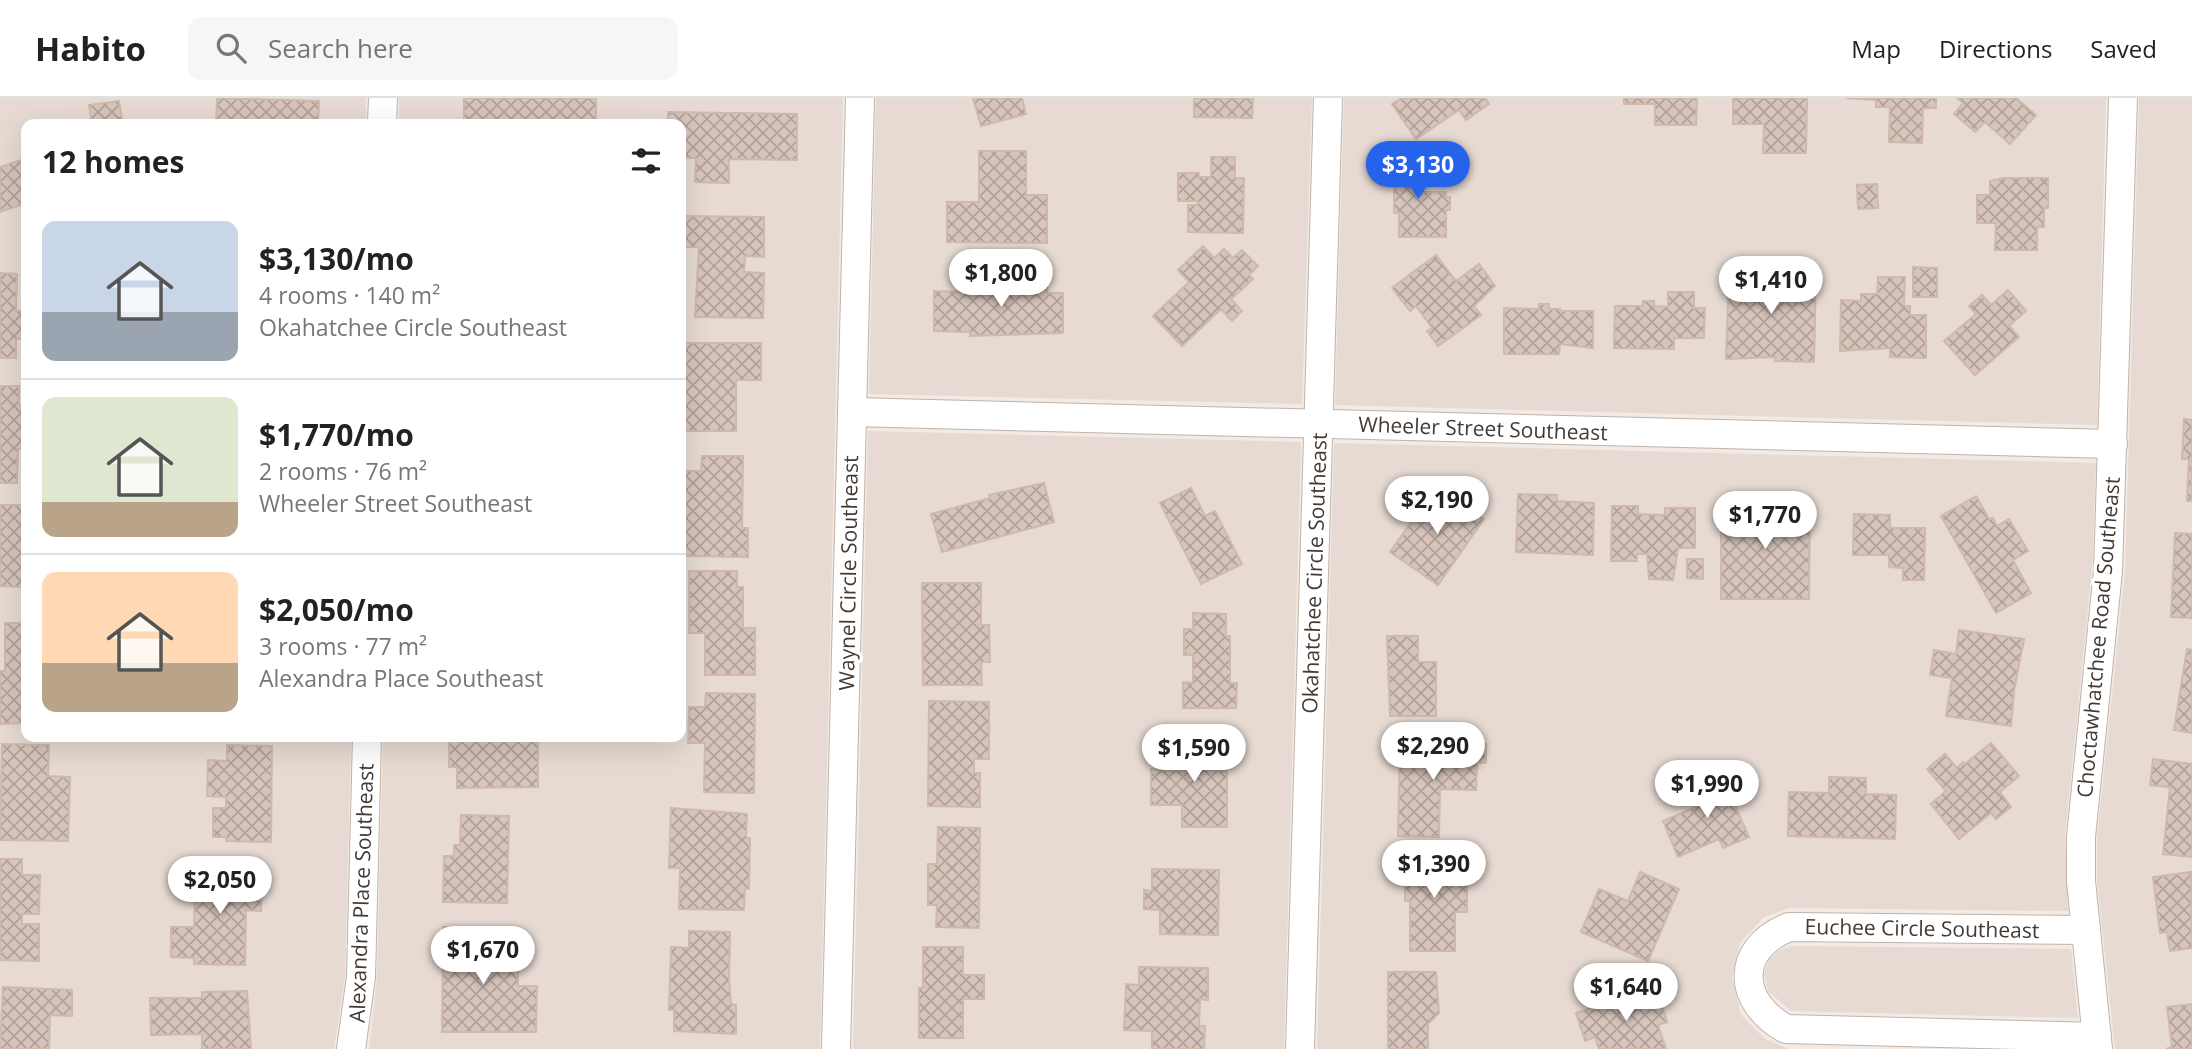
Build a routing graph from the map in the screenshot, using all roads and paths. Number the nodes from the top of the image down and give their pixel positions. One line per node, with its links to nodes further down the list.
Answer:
1 (383, 98): 5 (street)
2 (860, 98): 6 (street, Waynel Circle Southeast)
3 (1328, 98): 7 (street, Okahatchee Circle Southeast)
4 (2123, 98): 8 (street, Choctawhatchee Road Southeast)
5 (382, 119)
6 (852, 412): 7 (street, Wheeler Street Southeast); 13 (street, Waynel Circle Southeast)
7 (1318, 423): 8 (street, Wheeler Street Southeast); 14 (street, Okahatchee Circle Southeast)
8 (2113, 444): 10 (street, Choctawhatchee Road Southeast)
9 (367, 742): 12 (street, Alexandra Place Southeast)
10 (2086, 930): 11 (street, Choctawhatchee Road Southeast); 11 (street, Euchee Circle Southeast)
11 (2098, 1043)
12 (351, 1049)
13 (836, 1049)
14 (1300, 1049)

